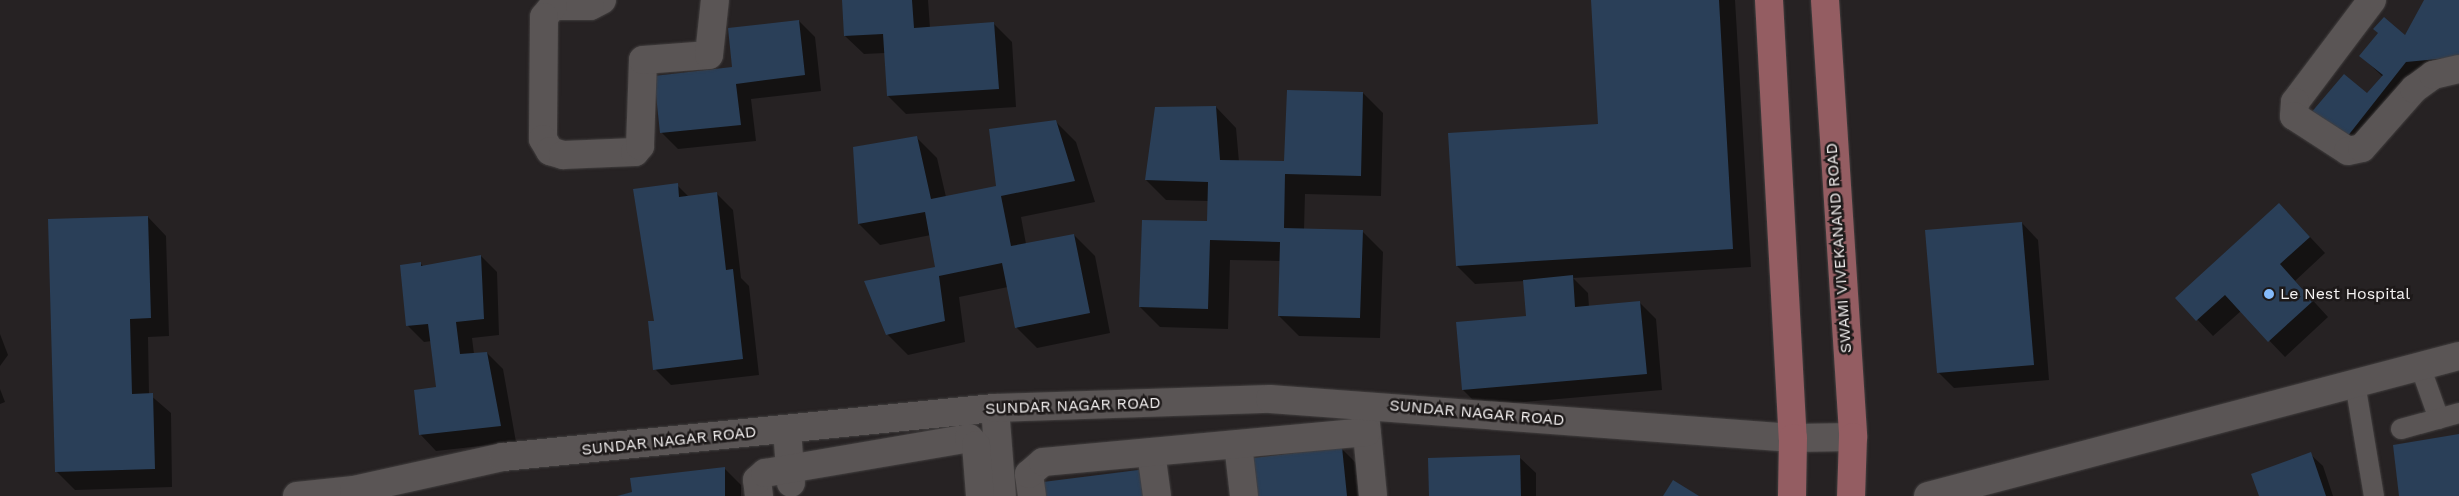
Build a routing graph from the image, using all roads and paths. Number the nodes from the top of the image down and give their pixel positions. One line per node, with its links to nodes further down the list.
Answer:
1 (602, 0): 2 (street)
2 (715, 0)
3 (1770, 0): 18 (main road)
4 (1825, 0): 17 (main road, SWAMI VIVEKANAND ROAD)
5 (2372, 0): 6 (street)
6 (2459, 69)
7 (2459, 356): 8 (street)
8 (2420, 366): 9 (street); 13 (lane)
9 (2355, 383): 33 (street); 34 (lane)
10 (1364, 404): 11 (street, SUNDAR NAGAR ROAD); 16 (street); 18 (street, SUNDAR NAGAR ROAD)
11 (994, 408): 14 (street, SUNDAR NAGAR ROAD); 26 (street)
12 (2459, 413): 13 (lane)
13 (2440, 419): 15 (lane)
14 (787, 429): 21 (street); 22 (street, SUNDAR NAGAR ROAD)
15 (2401, 429)
16 (1367, 432): 19 (street); 30 (street)
17 (1853, 437): 18 (street, SUNDAR NAGAR ROAD); 32 (main road, SWAMI VIVEKANAND ROAD)
18 (1793, 438): 31 (main road)
19 (1238, 444): 20 (street); 29 (street)
20 (1151, 452): 27 (street); 28 (street)
21 (791, 476): 24 (street); 25 (street)
22 (355, 493): 23 (street, SUNDAR NAGAR ROAD)
23 (297, 496)
24 (759, 496)
25 (980, 496)
26 (1002, 496)
27 (1032, 496)
28 (1157, 496)
29 (1244, 496)
30 (1373, 496)
31 (1792, 496)
32 (1851, 496)
33 (1928, 496)
34 (2374, 496)

